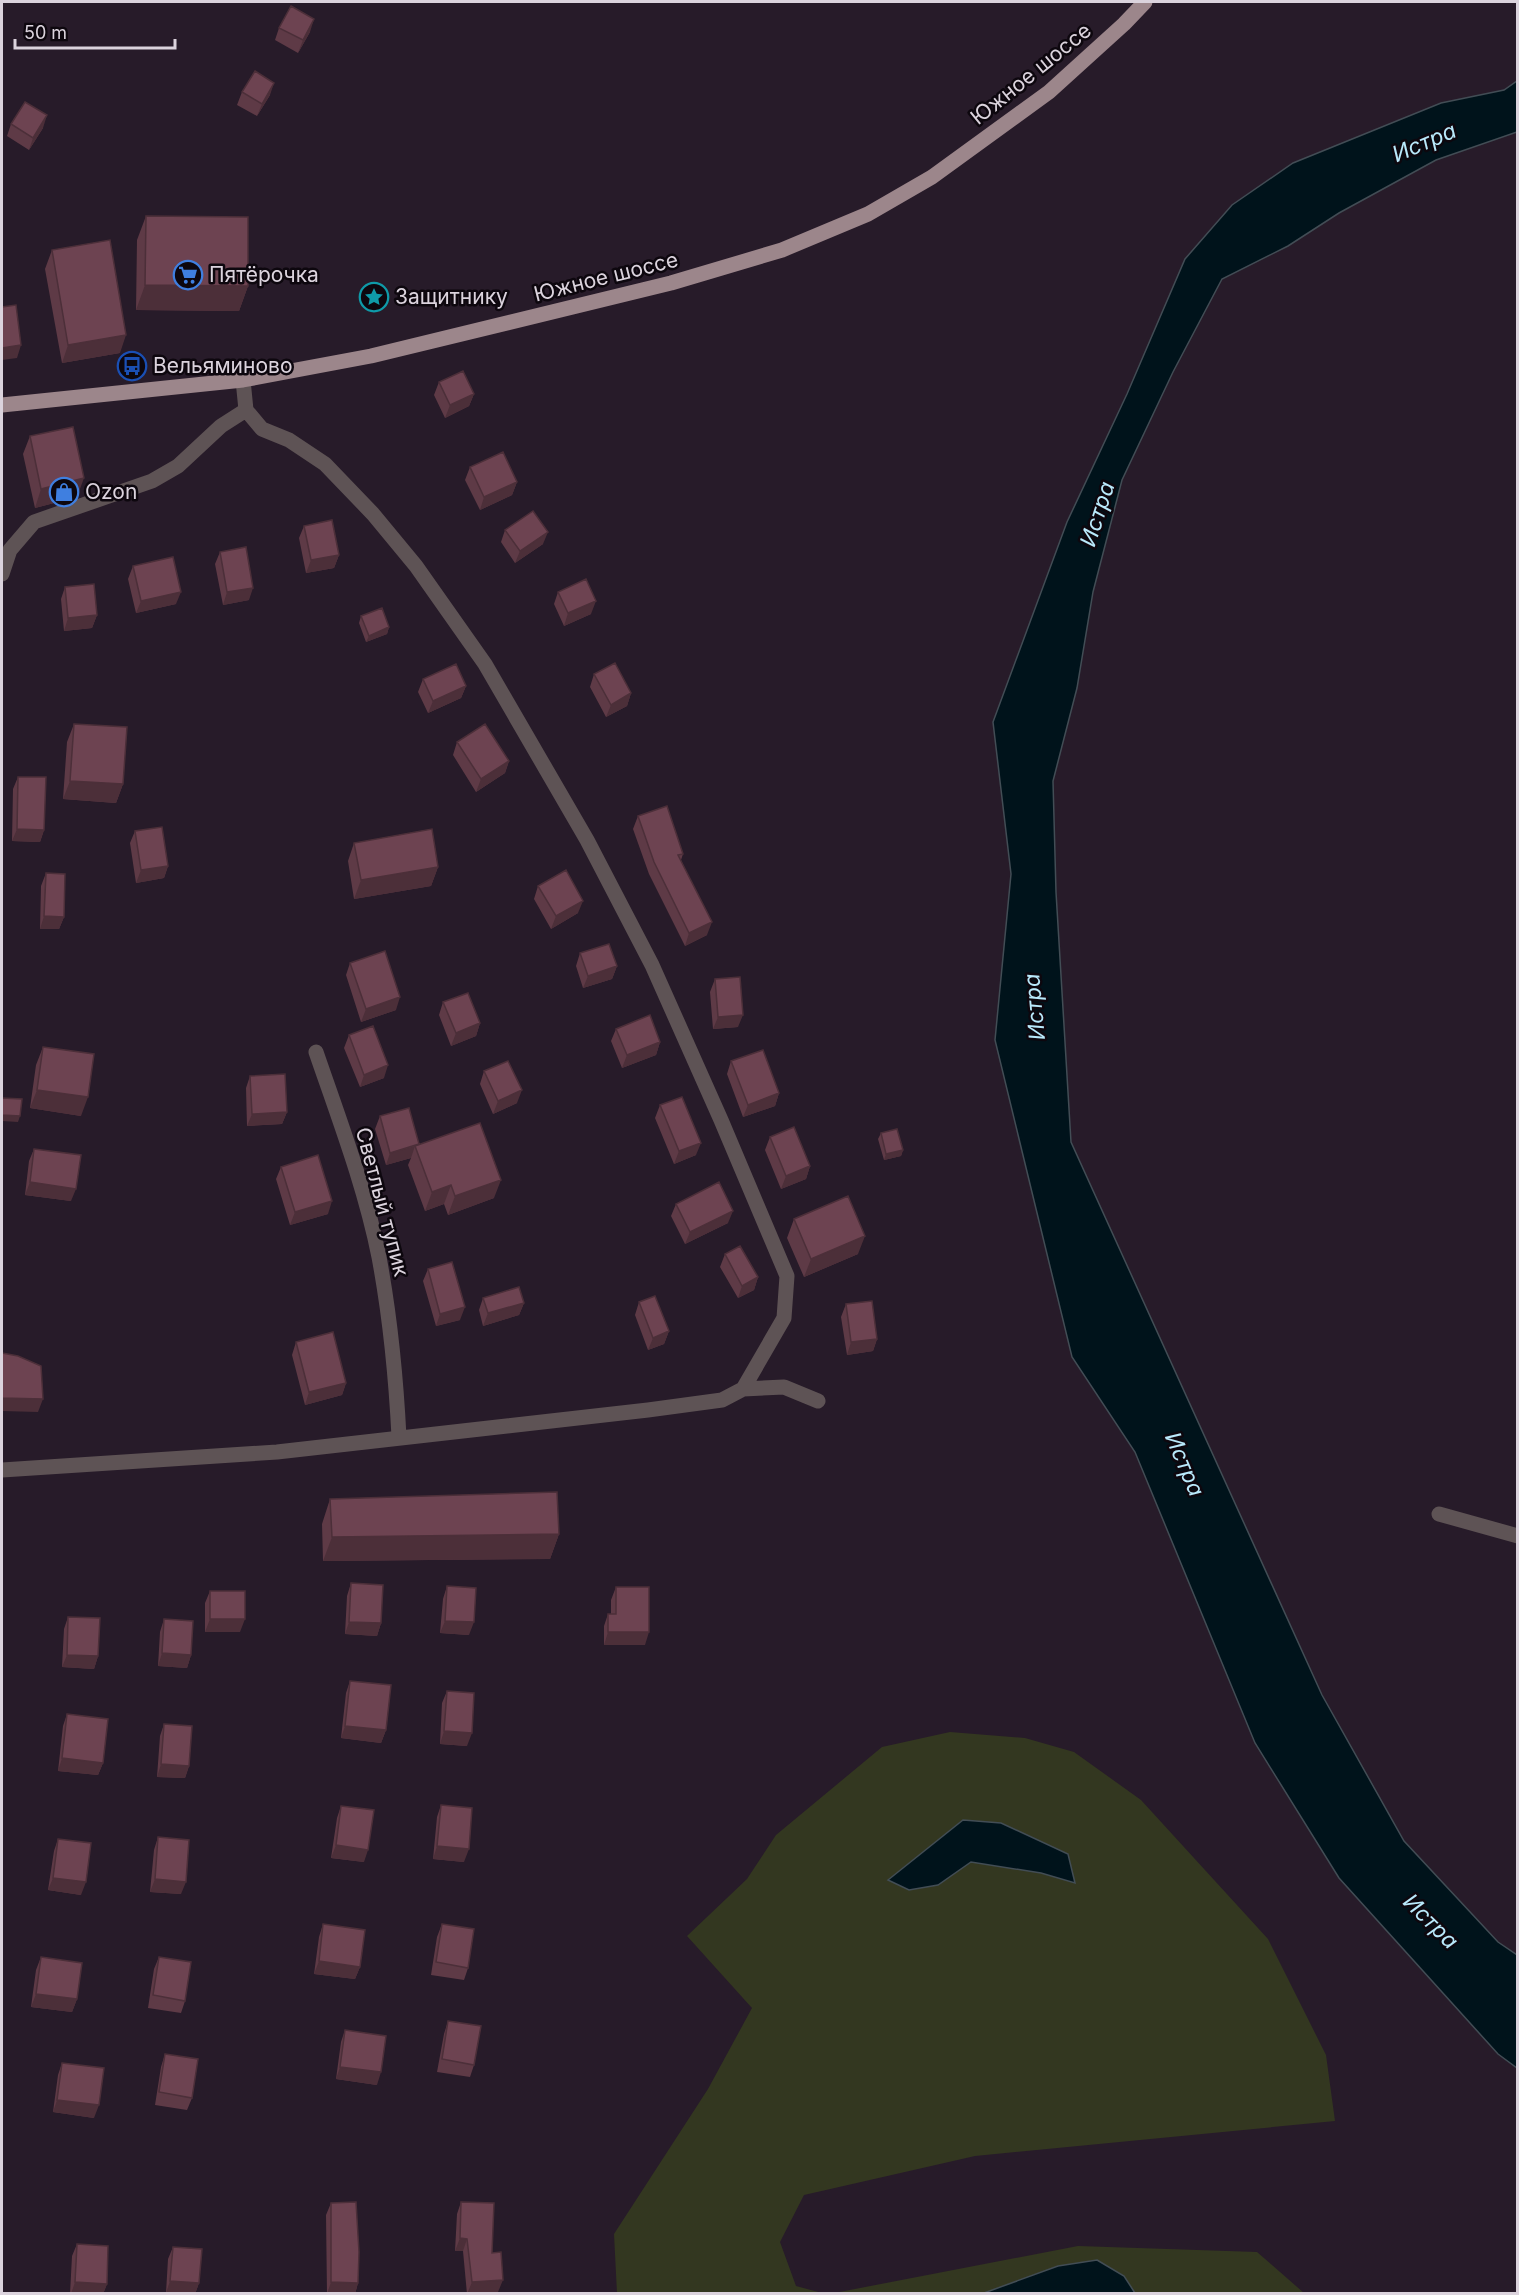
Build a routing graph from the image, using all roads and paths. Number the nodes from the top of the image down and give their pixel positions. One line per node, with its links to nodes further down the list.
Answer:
1 (1145, 2): 2 (main road, Южное шоссе)
2 (243, 380): 3 (main road, Южное шоссе); 4 (street)
3 (2, 405)
4 (246, 410): 5 (street); 7 (street)
5 (2, 574)
6 (316, 1052): 9 (street, Светлый тупик)
7 (743, 1389): 8 (street); 9 (street)
8 (818, 1401)
9 (399, 1437): 10 (street)
10 (2, 1470)
11 (1438, 1514): 12 (street)
12 (1518, 1536)

